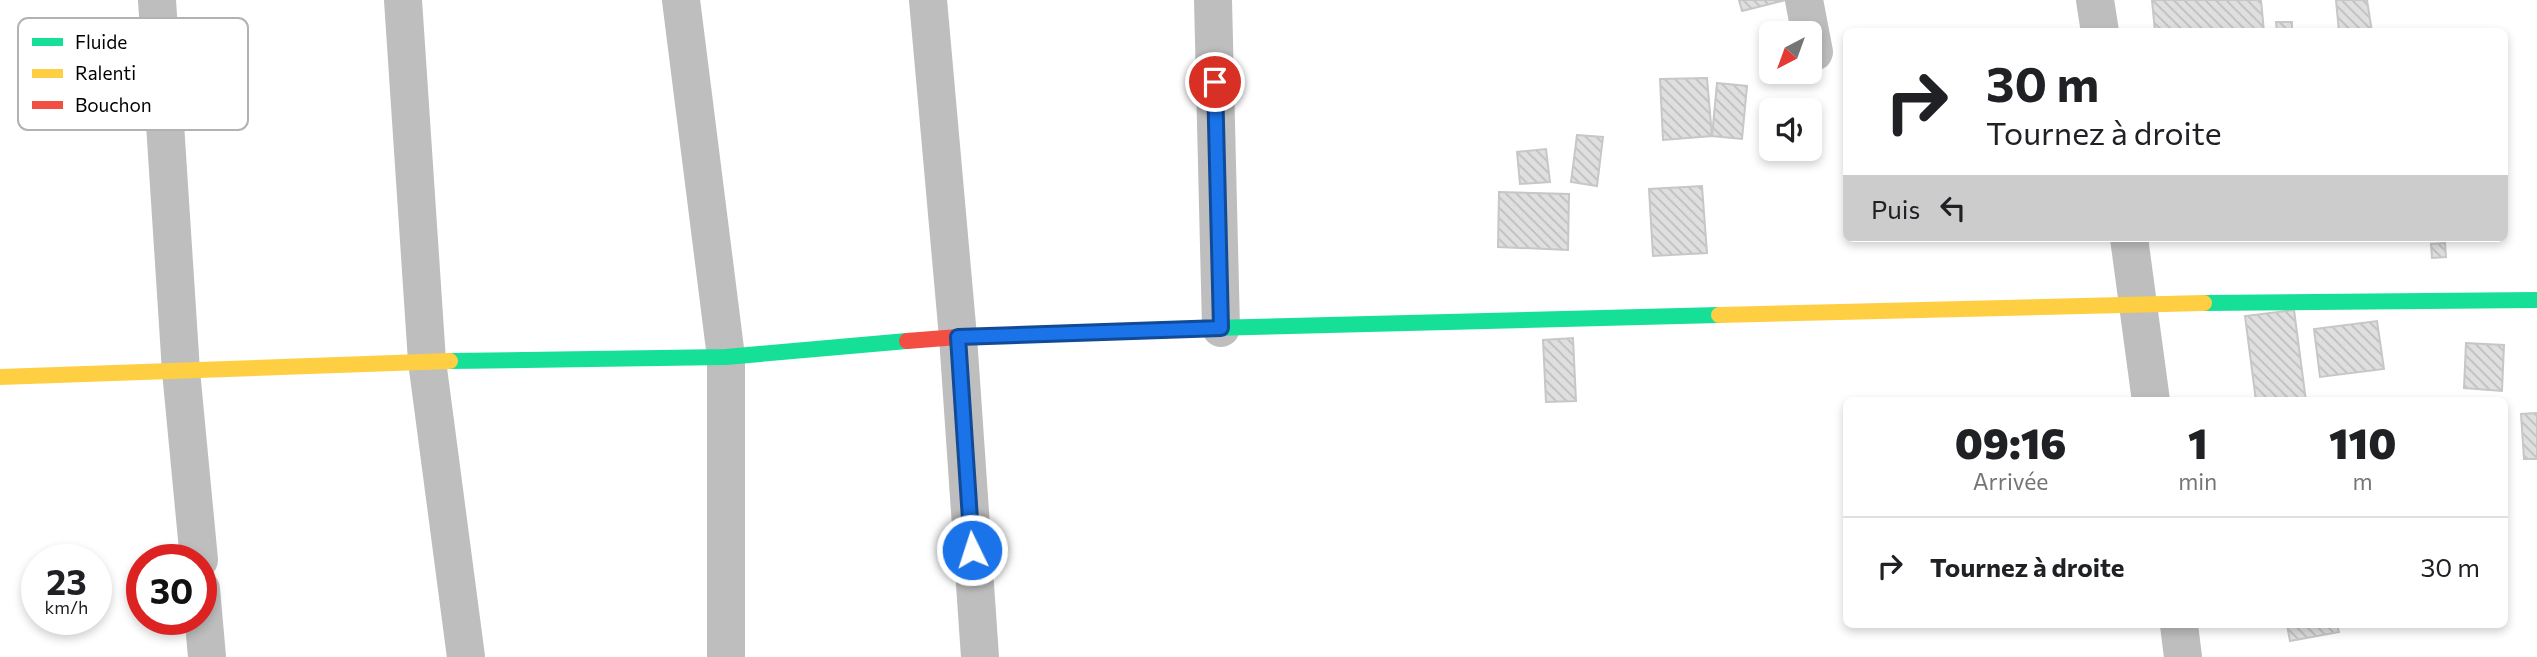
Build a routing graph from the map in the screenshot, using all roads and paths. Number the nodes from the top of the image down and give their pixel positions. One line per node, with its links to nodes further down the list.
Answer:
1 (157, 0): 8 (street)
2 (403, 0): 18 (street)
3 (681, 0): 17 (street)
4 (928, 0): 16 (street)
5 (1213, 0): 15 (street)
6 (1804, 0): 9 (street)
7 (2095, 0): 10 (street)
8 (158, 18)
9 (1808, 21)
10 (2098, 28)
11 (165, 130): 19 (street)
12 (2130, 242): 14 (street)
13 (2537, 300): 14 (street)
14 (2139, 304): 15 (street); 21 (street)
15 (1221, 328): 16 (street)
16 (958, 337): 17 (street); 28 (street)
17 (726, 357): 18 (street); 27 (street)
18 (427, 360): 19 (street); 26 (street)
19 (181, 371): 20 (street); 22 (street)
20 (0, 377)
21 (2151, 397)
22 (197, 544)
23 (2179, 628): 29 (street)
24 (206, 635): 25 (street)
25 (208, 657)
26 (466, 657)
27 (726, 657)
28 (979, 657)
29 (2183, 657)

